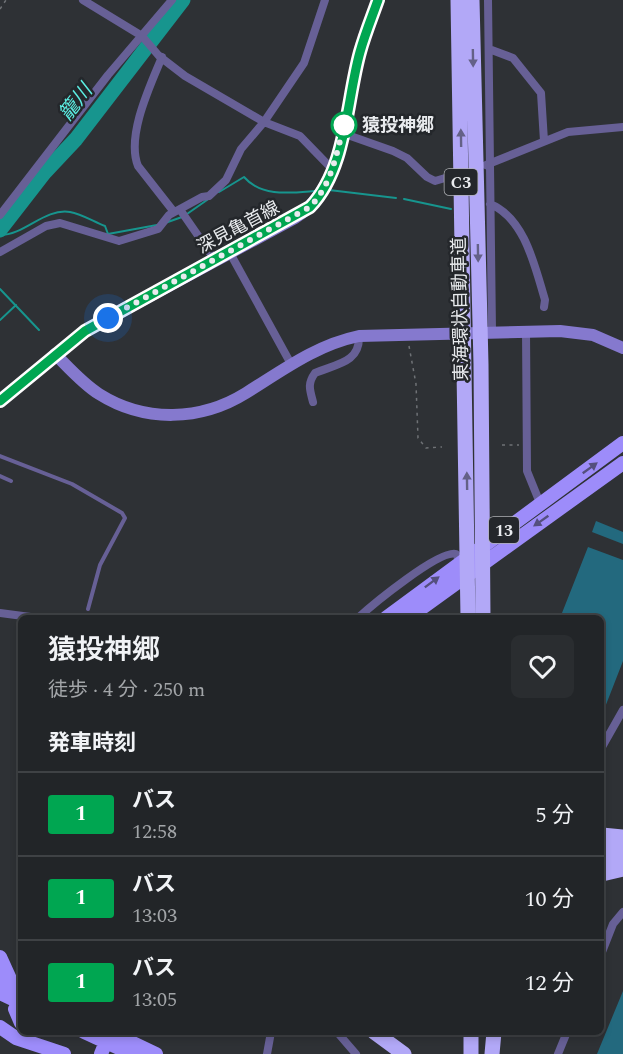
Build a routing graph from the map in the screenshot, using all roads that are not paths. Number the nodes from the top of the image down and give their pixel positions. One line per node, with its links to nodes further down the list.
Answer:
1 (83, 0): 8 (street)
2 (172, 0): 8 (street)
3 (325, 0): 11 (street)
4 (378, 0): 13 (street, 深見亀首線)
5 (458, 0): 30 (highway, 東海環状自動車道 / C3, one-way to 5)
6 (472, 0): 30 (highway, 東海環状自動車道 / C3, one-way to 30)
7 (488, 0): 9 (street)
8 (142, 36): 10 (street); 19 (street)
9 (489, 49): 14 (street); 15 (street)
10 (160, 57): 11 (street); 18 (street)
11 (264, 122): 16 (street); 18 (street)
12 (623, 127): 14 (street)
13 (342, 133): 15 (street); 16 (street, 深見亀首線)
14 (544, 141): 15 (street)
15 (490, 164): 17 (street)
16 (333, 170): 21 (street, 深見亀首線)
17 (490, 204): 23 (street); 24 (street)
18 (179, 214): 20 (street); 22 (street)
19 (0, 215)
20 (0, 252)
21 (230, 253): 22 (street, 深見亀首線); 29 (street)
22 (215, 260): 28 (street, 深見亀首線)
23 (544, 307)
24 (492, 331): 25 (street); 26 (street)
25 (526, 331): 27 (street); 38 (street)
26 (359, 336): 29 (street); 32 (street)
27 (623, 348)
28 (55, 354): 29 (street); 31 (street, 深見亀首線)
29 (291, 364)
30 (473, 364): 40 (highway, 東海環状自動車道 / C3); 47 (highway, 東海環状自動車道 / C3, one-way to 30)
31 (0, 401)
32 (313, 402)
33 (623, 443): 38 (main road, 13, one-way to 33)
34 (0, 456): 41 (lane)
35 (623, 463): 46 (main road, 13, one-way to 46)
36 (0, 476): 37 (lane)
37 (11, 481)
38 (540, 503): 39 (main road, 13)
39 (460, 562): 44 (street); 45 (main road, 13, one-way to 39)
40 (485, 578): 48 (highway); 49 (highway)
41 (88, 609)
42 (0, 613): 43 (street)
43 (18, 615)
44 (362, 615)
45 (390, 615)
46 (416, 615)
47 (468, 615)
48 (483, 615)
49 (489, 615)
50 (623, 710): 51 (street)
51 (604, 743)
52 (604, 835): 53 (highway)
53 (623, 837)
54 (623, 847): 55 (highway)
55 (604, 849)
56 (623, 858): 57 (highway)
57 (604, 860)
58 (623, 868): 59 (highway)
59 (604, 873)
60 (623, 912): 61 (street)
61 (604, 947)
62 (0, 957): 63 (main road)
63 (5, 980): 64 (main road)
64 (18, 989)
65 (0, 993): 66 (main road)
66 (18, 1006)
67 (0, 1027): 80 (main road)
68 (32, 1035): 80 (main road)
69 (90, 1035): 79 (main road)
70 (109, 1035): 81 (main road)
71 (113, 1035): 79 (main road)
72 (270, 1035): 83 (street)
73 (340, 1035): 84 (street)
74 (378, 1035): 85 (highway)
75 (471, 1035): 86 (highway)
76 (485, 1035): 87 (highway)
77 (494, 1035): 88 (highway)
78 (566, 1035): 89 (street)
79 (127, 1047): 82 (main road)
80 (58, 1052)
81 (101, 1054)
82 (156, 1054)
83 (267, 1054)
84 (356, 1054)
85 (404, 1054)
86 (471, 1054)
87 (485, 1054)
88 (492, 1054)
89 (558, 1054)

